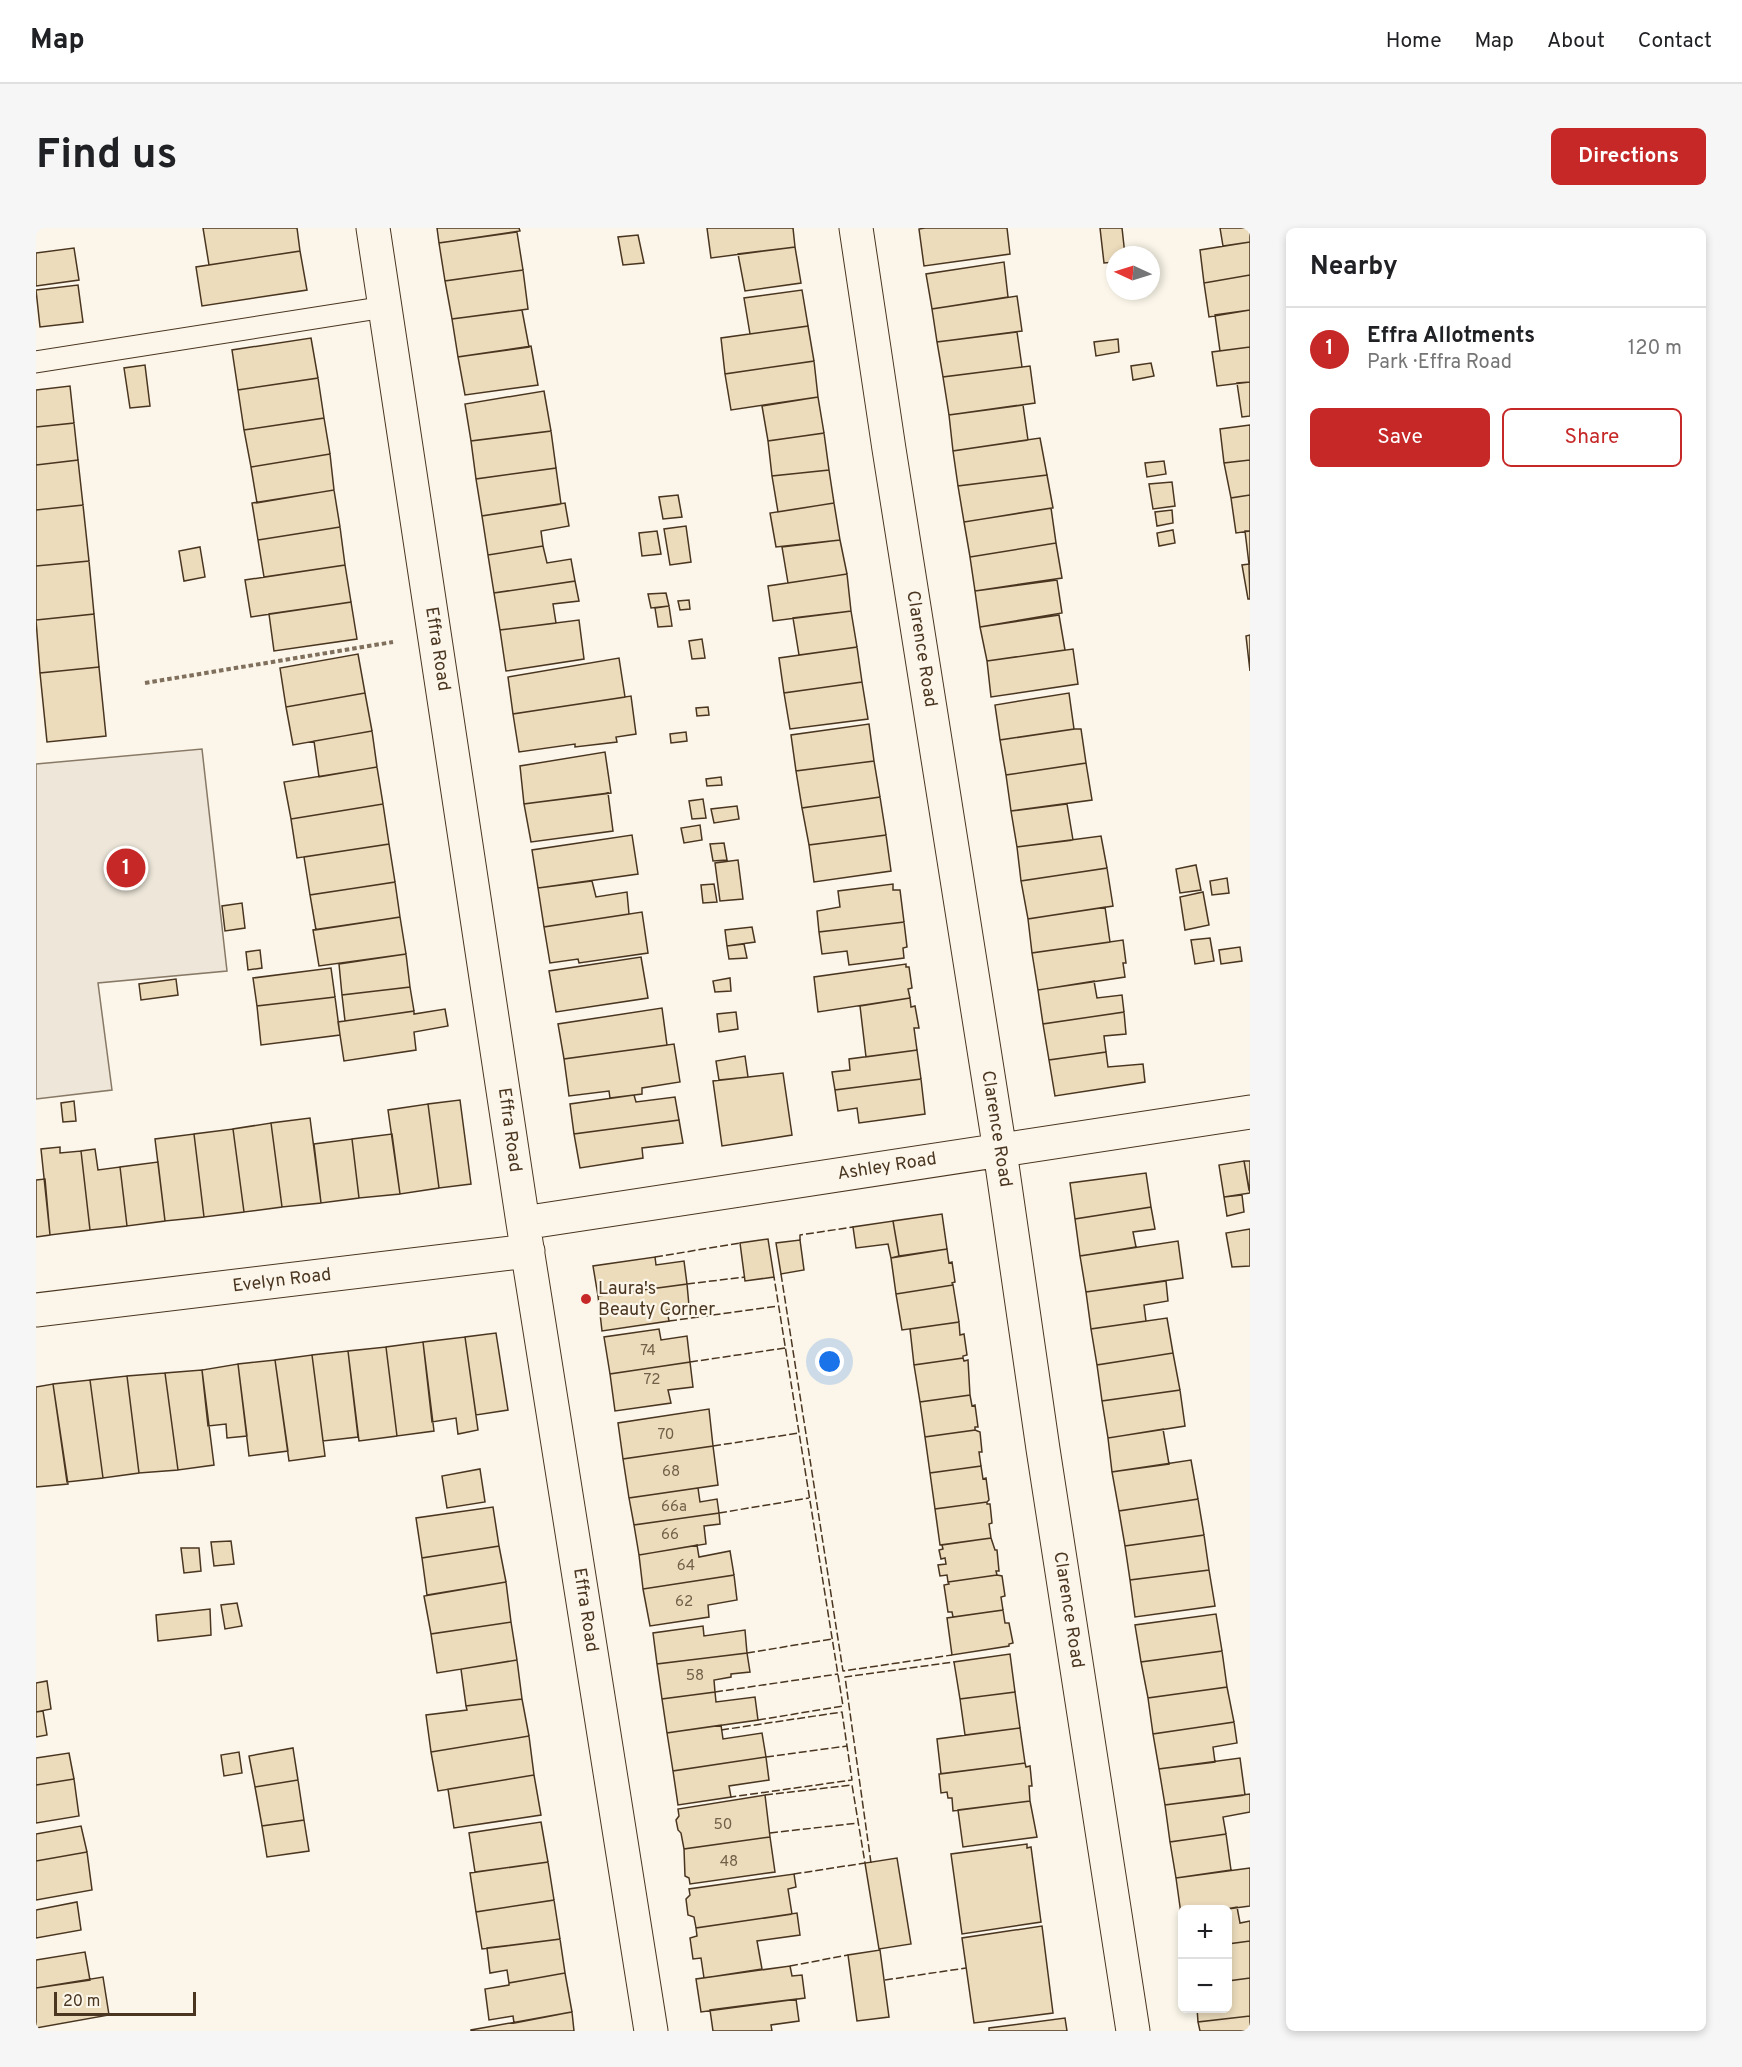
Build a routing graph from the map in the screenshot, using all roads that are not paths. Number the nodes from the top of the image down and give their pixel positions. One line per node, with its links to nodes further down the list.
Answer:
1 (373, 228): 3 (street, Effra Road)
2 (856, 228): 6 (street, Clarence Road)
3 (385, 307): 4 (lane); 7 (street, Effra Road)
4 (36, 362)
5 (1250, 1112): 6 (street, Ashley Road)
6 (1000, 1151): 7 (street, Ashley Road); 10 (street, Clarence Road)
7 (526, 1237): 8 (street, Evelyn Road); 9 (street, Effra Road)
8 (36, 1310)
9 (651, 2031)
10 (1133, 2031)

